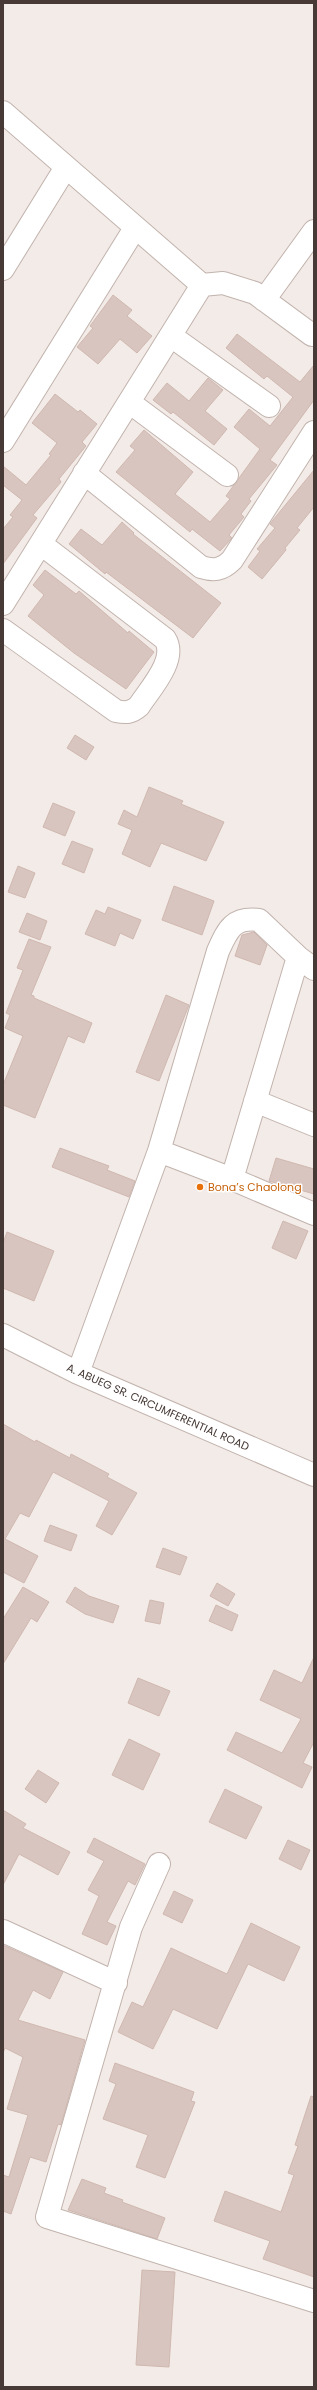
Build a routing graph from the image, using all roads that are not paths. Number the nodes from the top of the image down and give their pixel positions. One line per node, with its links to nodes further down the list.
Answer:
1 (3, 112): 2 (street)
2 (66, 167): 3 (street); 5 (street)
3 (135, 228): 6 (street); 13 (street)
4 (313, 233): 7 (street)
5 (3, 269)
6 (202, 285): 7 (street); 9 (street)
7 (264, 300): 8 (street)
8 (312, 335)
9 (170, 336): 10 (street); 11 (street)
10 (129, 402): 14 (street); 15 (street)
11 (269, 406)
12 (314, 432): 14 (street)
13 (3, 441)
14 (84, 473): 16 (street)
15 (227, 475)
16 (41, 544): 17 (street); 18 (street)
17 (3, 604)
18 (3, 630)
19 (306, 963): 20 (street); 22 (street)
20 (255, 1101): 21 (street); 23 (street)
21 (314, 1125)
22 (159, 1151): 23 (street); 26 (street)
23 (232, 1179): 24 (street)
24 (314, 1214)
25 (3, 1335): 26 (street, A. ABUEG SR. CIRCUMFERENTIAL ROAD)
26 (78, 1373): 27 (street, A. ABUEG SR. CIRCUMFERENTIAL ROAD)
27 (314, 1475)
28 (159, 1864): 30 (street)
29 (3, 1931): 30 (street)
30 (116, 1983): 31 (street)
31 (314, 2301)

